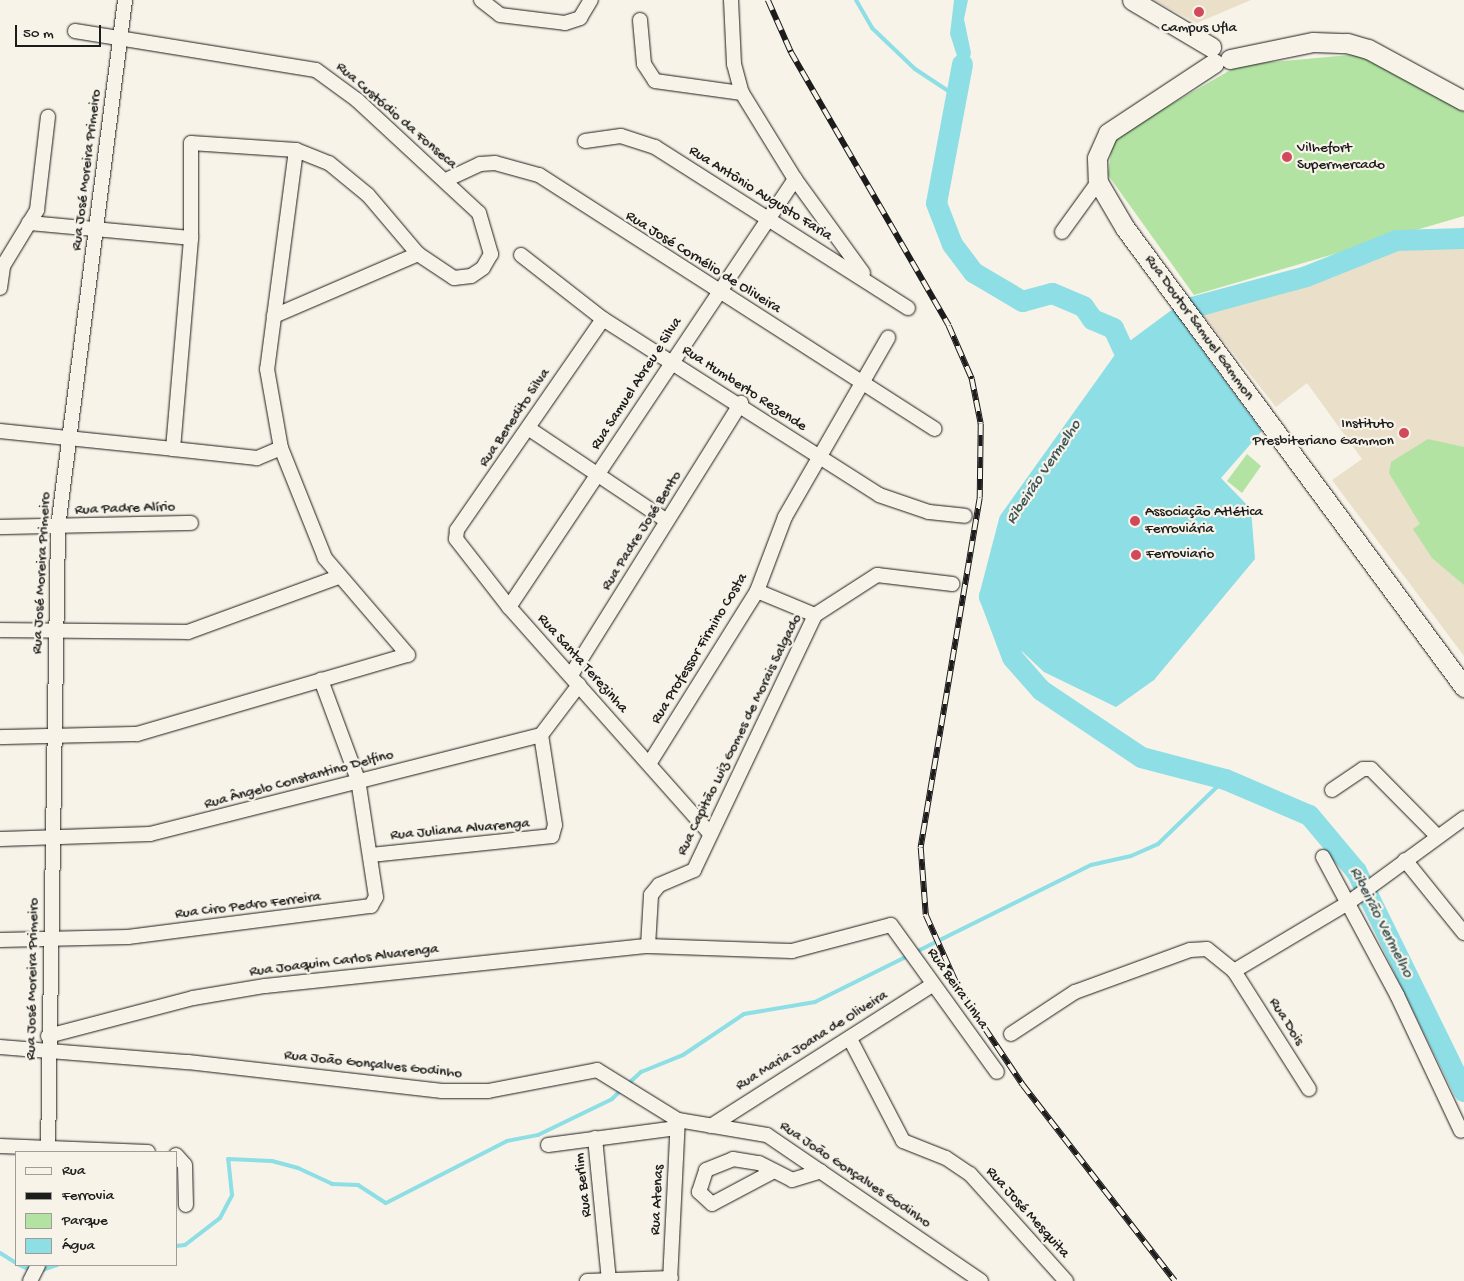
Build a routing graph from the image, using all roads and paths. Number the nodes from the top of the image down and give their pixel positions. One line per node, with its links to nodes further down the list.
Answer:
1 (125, 0): 8 (street, Rua José Moreira Primeiro)
2 (481, 0): 3 (street)
3 (590, 0)
4 (731, 0): 10 (street)
5 (1132, 0): 9 (main road)
6 (640, 20): 10 (street)
7 (75, 31): 8 (street, Rua Custódio da Fonseca)
8 (119, 42): 16 (street, Rua Custódio da Fonseca); 20 (street, Rua José Moreira Primeiro)
9 (1218, 57): 11 (main road); 17 (main road)
10 (742, 93): 15 (street)
11 (1464, 101)
12 (48, 117): 19 (street)
13 (584, 141): 18 (street, Rua Antônio Augusto Faria)
14 (296, 150): 22 (street); 23 (street); 29 (street)
15 (795, 179): 18 (street, Rua Samuel Abreu e Silva); 25 (street)
16 (446, 180): 23 (street, Rua Custódio da Fonseca); 27 (street, Rua José Cornélio de Oliveira)
17 (1098, 182): 21 (street); 58 (main road, Rua Doutor Samuel Gammon)
18 (766, 218): 25 (street, Rua Antônio Augusto Faria); 27 (street, Rua Samuel Abreu e Silva)
19 (29, 223): 20 (street); 26 (street)
20 (96, 229): 22 (street); 38 (street, Rua José Moreira Primeiro)
21 (1062, 232)
22 (191, 238): 40 (street)
23 (418, 254): 29 (street)
24 (521, 255): 30 (street, Rua Humberto Rezende)
25 (870, 282): 28 (street, Rua Antônio Augusto Faria)
26 (0, 288)
27 (718, 290): 32 (street, Rua Samuel Abreu e Silva); 33 (street, Rua José Cornélio de Oliveira)
28 (908, 308)
29 (274, 316): 39 (street)
30 (603, 319): 32 (street, Rua Humberto Rezende); 35 (street, Rua Benedito Silva)
31 (888, 338): 33 (street, Rua Professor Firmino Costa)
32 (671, 361): 34 (street, Rua Humberto Rezende); 42 (street, Rua Samuel Abreu e Silva)
33 (862, 384): 36 (street, Rua José Cornélio de Oliveira); 41 (street, Rua Professor Firmino Costa)
34 (741, 403): 41 (street, Rua Humberto Rezende); 44 (street, Rua Padre José Bento)
35 (528, 428): 42 (street); 48 (street, Rua Benedito Silva)
36 (934, 429)
37 (0, 431): 38 (street)
38 (69, 438): 40 (street); 47 (street, Rua José Moreira Primeiro)
39 (282, 448): 40 (street); 49 (street)
40 (173, 449)
41 (818, 456): 43 (street, Rua Humberto Rezende); 51 (street, Rua Professor Firmino Costa)
42 (598, 474): 44 (street); 52 (street, Rua Samuel Abreu e Silva)
43 (965, 516)
44 (667, 521): 57 (street, Rua Padre José Bento)
45 (190, 523): 47 (street, Rua Padre Alírio)
46 (0, 527): 47 (street, Rua Padre Alírio)
47 (58, 527): 55 (street, Rua José Moreira Primeiro)
48 (455, 536): 52 (street, Rua Santa Terezinha)
49 (338, 577): 55 (street); 56 (street)
50 (952, 584): 53 (street, Rua Capitão Luiz Gomes de Morais Salgado)
51 (756, 590): 53 (street); 62 (street, Rua Professor Firmino Costa)
52 (509, 607): 57 (street, Rua Santa Terezinha)
53 (816, 615): 66 (street, Rua Capitão Luiz Gomes de Morais Salgado)
54 (0, 630): 55 (street)
55 (54, 632): 61 (street, Rua José Moreira Primeiro)
56 (321, 680): 61 (street); 63 (street, Rua Ciro Pedro Ferreira)
57 (575, 680): 59 (street); 62 (street, Rua Santa Terezinha)
58 (1464, 686)
59 (541, 734): 63 (street, Rua Ângelo Constantino Delfino); 70 (street, Rua Juliana Alvarenga)
60 (0, 738): 61 (street)
61 (51, 740): 69 (street, Rua José Moreira Primeiro)
62 (649, 764): 66 (street, Rua Santa Terezinha)
63 (358, 780): 69 (street, Rua Ângelo Constantino Delfino); 70 (street, Rua Ciro Pedro Ferreira)
64 (1332, 790): 67 (street)
65 (1464, 818): 67 (street)
66 (710, 833): 78 (street, Rua Capitão Luiz Gomes de Morais Salgado)
67 (1437, 836): 72 (street)
68 (0, 839): 69 (street, Rua Ângelo Constantino Delfino)
69 (50, 840): 77 (street, Rua José Moreira Primeiro)
70 (371, 855): 77 (street, Rua Ciro Pedro Ferreira)
71 (1323, 857): 73 (street)
72 (1405, 860): 73 (street); 75 (street)
73 (1351, 902): 79 (street); 89 (street)
74 (891, 925): 78 (street, Rua Joaquim Carlos Alvarenga); 80 (street, Rua Beira Linha)
75 (1464, 933)
76 (0, 940): 77 (street, Rua Ciro Pedro Ferreira)
77 (49, 941): 83 (street, Rua José Moreira Primeiro)
78 (648, 946): 83 (street, Rua Joaquim Carlos Alvarenga)
79 (1234, 972): 81 (street, Rua Dois); 86 (street, Rua Dois)
80 (932, 985): 82 (street, Rua Maria Joana de Oliveira); 85 (street, Rua Beira Linha)
81 (1011, 1034)
82 (850, 1039): 88 (street, Rua Maria Joana de Oliveira); 105 (street, Rua José Mesquita)
83 (48, 1042): 84 (street, Rua João Gonçalves Godinho); 87 (street, Rua João Gonçalves Godinho); 93 (street, Rua José Moreira Primeiro)
84 (0, 1047)
85 (997, 1072)
86 (1309, 1090)
87 (678, 1124): 88 (street, Rua João Gonçalves Godinho); 90 (street, Rua Berlim); 100 (street, Rua Atenas)
88 (711, 1126): 97 (street, Rua João Gonçalves Godinho)
89 (1461, 1131)
90 (595, 1138): 91 (street); 101 (street, Rua Berlim)
91 (548, 1145)
92 (0, 1146): 93 (street)
93 (48, 1150): 94 (street)
94 (98, 1151)
95 (178, 1157): 98 (street)
96 (774, 1171): 96 (street); 97 (street)
97 (821, 1171): 104 (street, Rua João Gonçalves Godinho)
98 (186, 1205)
99 (38, 1266): 102 (street)
100 (670, 1279): 101 (street)
101 (609, 1280): 103 (street)
102 (30, 1281)
103 (587, 1281)
104 (981, 1281)
105 (1066, 1281)

